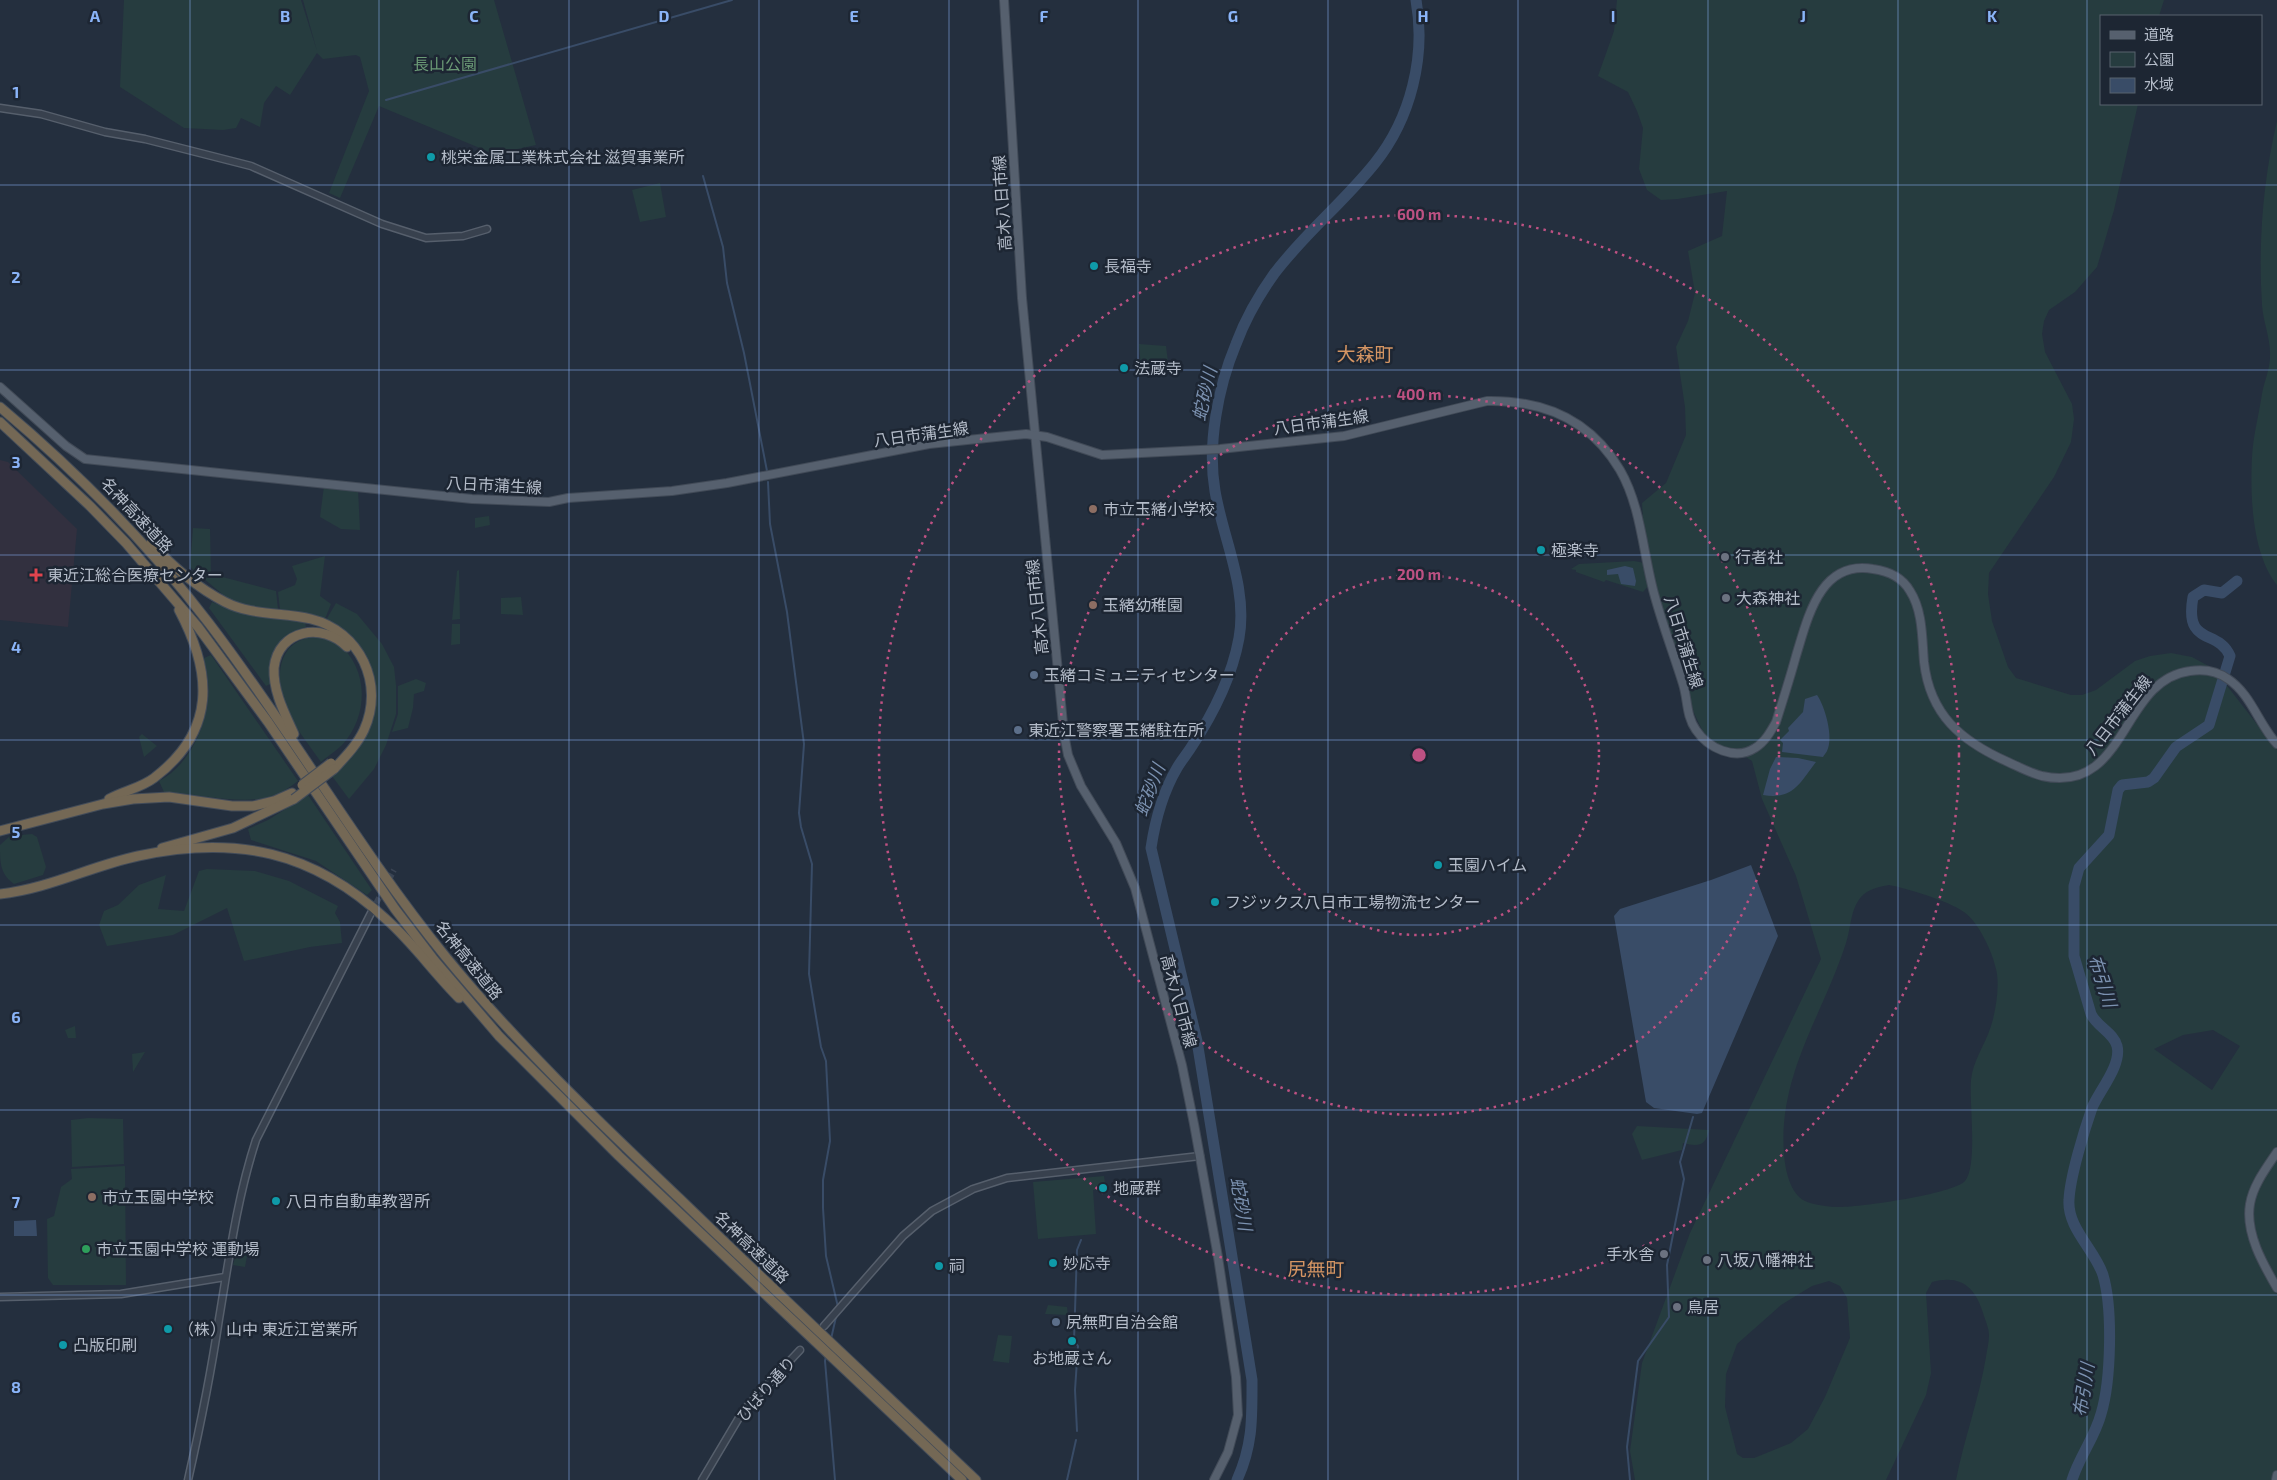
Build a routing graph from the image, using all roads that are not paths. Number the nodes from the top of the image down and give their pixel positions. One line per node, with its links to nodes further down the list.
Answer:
1 (1004, 0): 7 (main road, 高木八日市線)
2 (0, 108): 3 (street)
3 (488, 229)
4 (0, 387): 7 (main road, 八日市蒲生線)
5 (0, 407): 8 (highway, 名神高速道路)
6 (0, 422): 9 (highway, 名神高速道路)
7 (1034, 434): 10 (main road, 八日市蒲生線); 21 (main road, 高木八日市線)
8 (52, 451): 11 (highway, 名神高速道路); 12 (highway)
9 (171, 595): 14 (highway); 19 (highway, 名神高速道路)
10 (2277, 744)
11 (304, 757): 12 (highway); 31 (highway, 名神高速道路)
12 (332, 766): 13 (highway, bridge)
13 (293, 796): 14 (highway); 16 (highway)
14 (103, 804): 15 (highway)
15 (0, 831)
16 (138, 856): 17 (highway); 19 (highway)
17 (0, 894)
18 (371, 913): 22 (street)
19 (545, 1084): 30 (highway, 名神高速道路)
20 (2277, 1152): 23 (main road)
21 (1200, 1156): 25 (street); 32 (main road, 高木八日市線)
22 (225, 1277): 24 (street); 28 (street)
23 (2277, 1288)
24 (0, 1297)
25 (824, 1326)
26 (800, 1350): 29 (street, ひばり通り)
27 (2277, 1475): 33 (main road)
28 (188, 1480)
29 (702, 1480)
30 (962, 1480)
31 (976, 1480)
32 (1214, 1480)
33 (2276, 1480)

